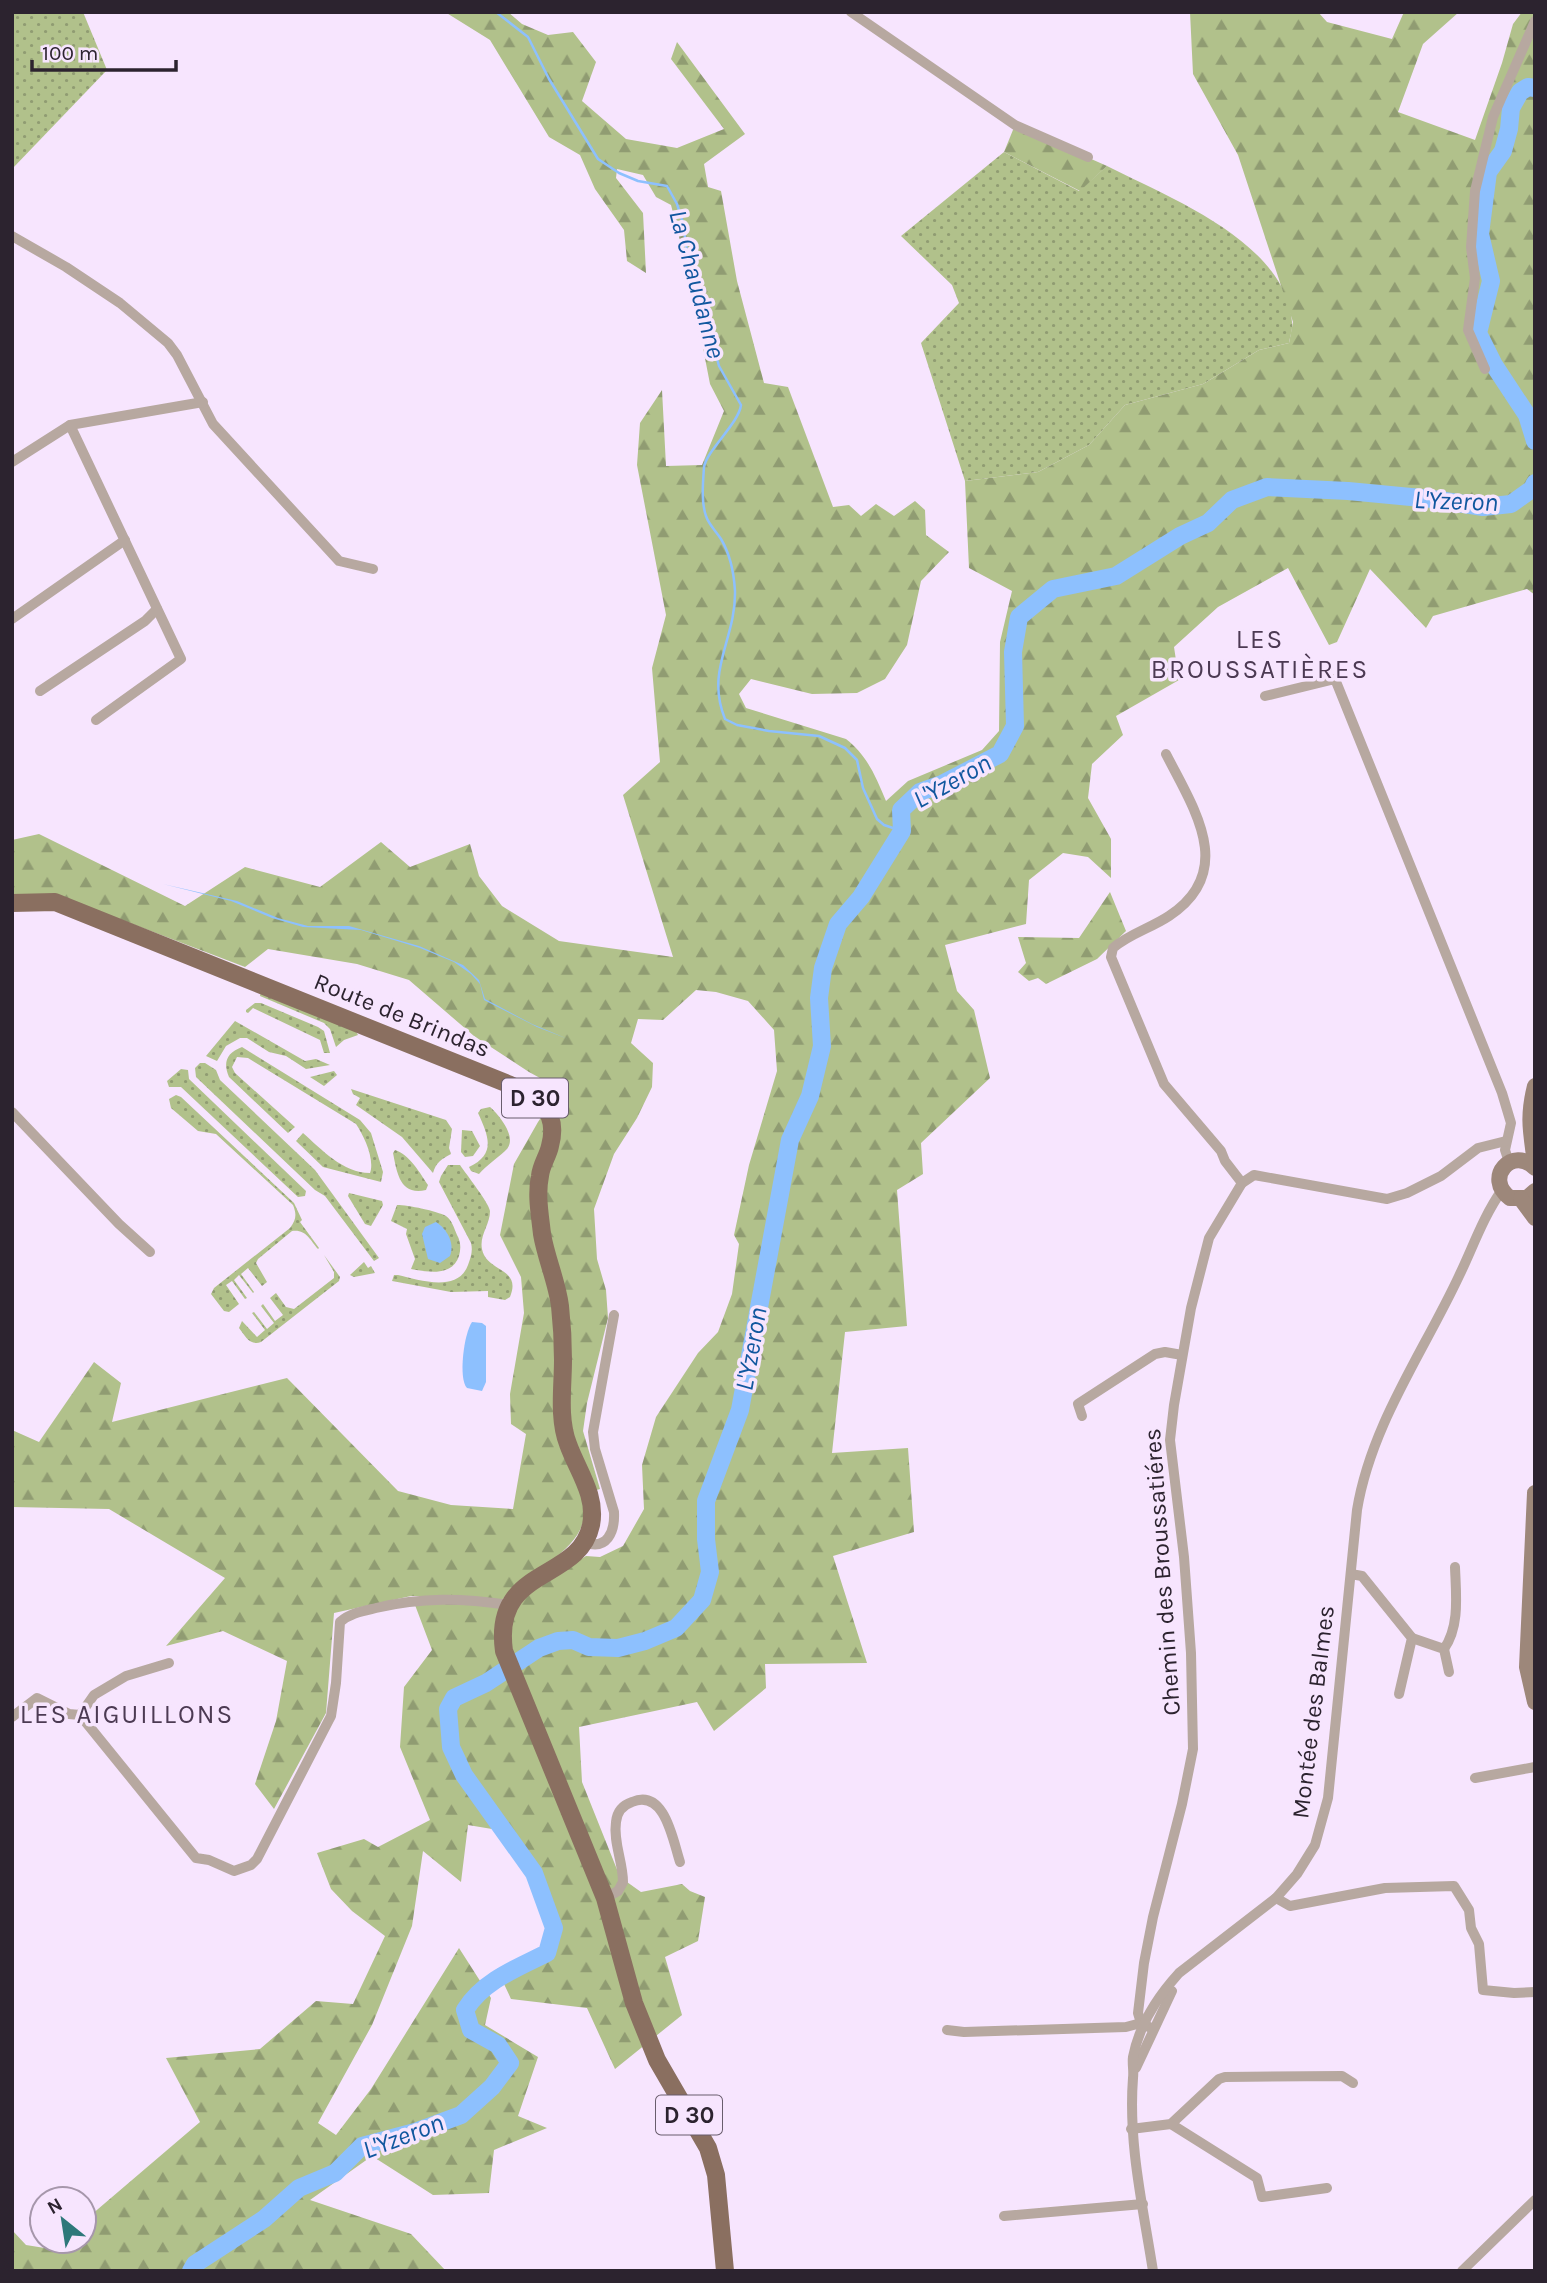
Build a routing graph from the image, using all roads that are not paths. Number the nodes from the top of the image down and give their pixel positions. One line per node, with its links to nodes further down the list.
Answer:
1 (851, 12): 3 (street)
2 (1535, 21): 5 (street)
3 (1088, 157)
4 (12, 236): 6 (street)
5 (1485, 369)
6 (203, 402): 7 (street); 10 (street)
7 (70, 425): 8 (street); 9 (street)
8 (12, 462)
9 (125, 540): 11 (street); 12 (street)
10 (373, 569)
11 (157, 609): 13 (street); 15 (street)
12 (12, 619)
13 (40, 691)
14 (1265, 696): 21 (street)
15 (96, 720)
16 (1166, 754): 25 (street)
17 (12, 903): 34 (main road, Route de Brindas / D 30)
18 (1535, 1086): 20 (main road)
19 (12, 1112): 29 (street)
20 (1531, 1119): 22 (main road); 23 (main road)
21 (1506, 1141): 22 (street); 25 (street)
22 (1512, 1161): 24 (main road); 26 (main road)
23 (1535, 1163)
24 (1535, 1168)
25 (1242, 1183): 31 (street, Chemin des Broussatiéres)
26 (1502, 1190): 27 (main road); 36 (street, Montée des Balmes)
27 (1528, 1195): 28 (main road)
28 (1535, 1218)
29 (150, 1252)
30 (614, 1315): 34 (street)
31 (1182, 1355): 32 (street); 53 (street, Chemin des Broussatiéres)
32 (1082, 1416)
33 (1535, 1493): 38 (main road)
34 (583, 1542): 37 (main road)
35 (1455, 1567): 40 (street)
36 (1350, 1574): 39 (street, Montée des Balmes); 51 (street, Montée des Balmes)
37 (509, 1605): 45 (street); 50 (main road, D 30)
38 (1532, 1629): 44 (main road)
39 (1412, 1638): 40 (street); 43 (street)
40 (1444, 1649): 42 (street)
41 (169, 1663): 45 (street)
42 (1449, 1672)
43 (1399, 1694)
44 (1535, 1702)
45 (80, 1715): 46 (street)
46 (12, 1717)
47 (1535, 1767): 48 (street)
48 (1475, 1778)
49 (680, 1863): 50 (street)
50 (605, 1898): 62 (main road, D 30)
51 (1276, 1898): 52 (street); 53 (street, Montée des Balmes)
52 (1535, 1992)
53 (1146, 2025): 54 (street); 57 (street)
54 (947, 2030)
55 (1353, 2082): 56 (street)
56 (1171, 2124): 57 (street); 58 (street)
57 (1131, 2129): 60 (street)
58 (1327, 2188)
59 (1535, 2200): 64 (street)
60 (1143, 2204): 61 (street); 63 (street)
61 (1004, 2216)
62 (724, 2271)
63 (1153, 2271)
64 (1462, 2271)

